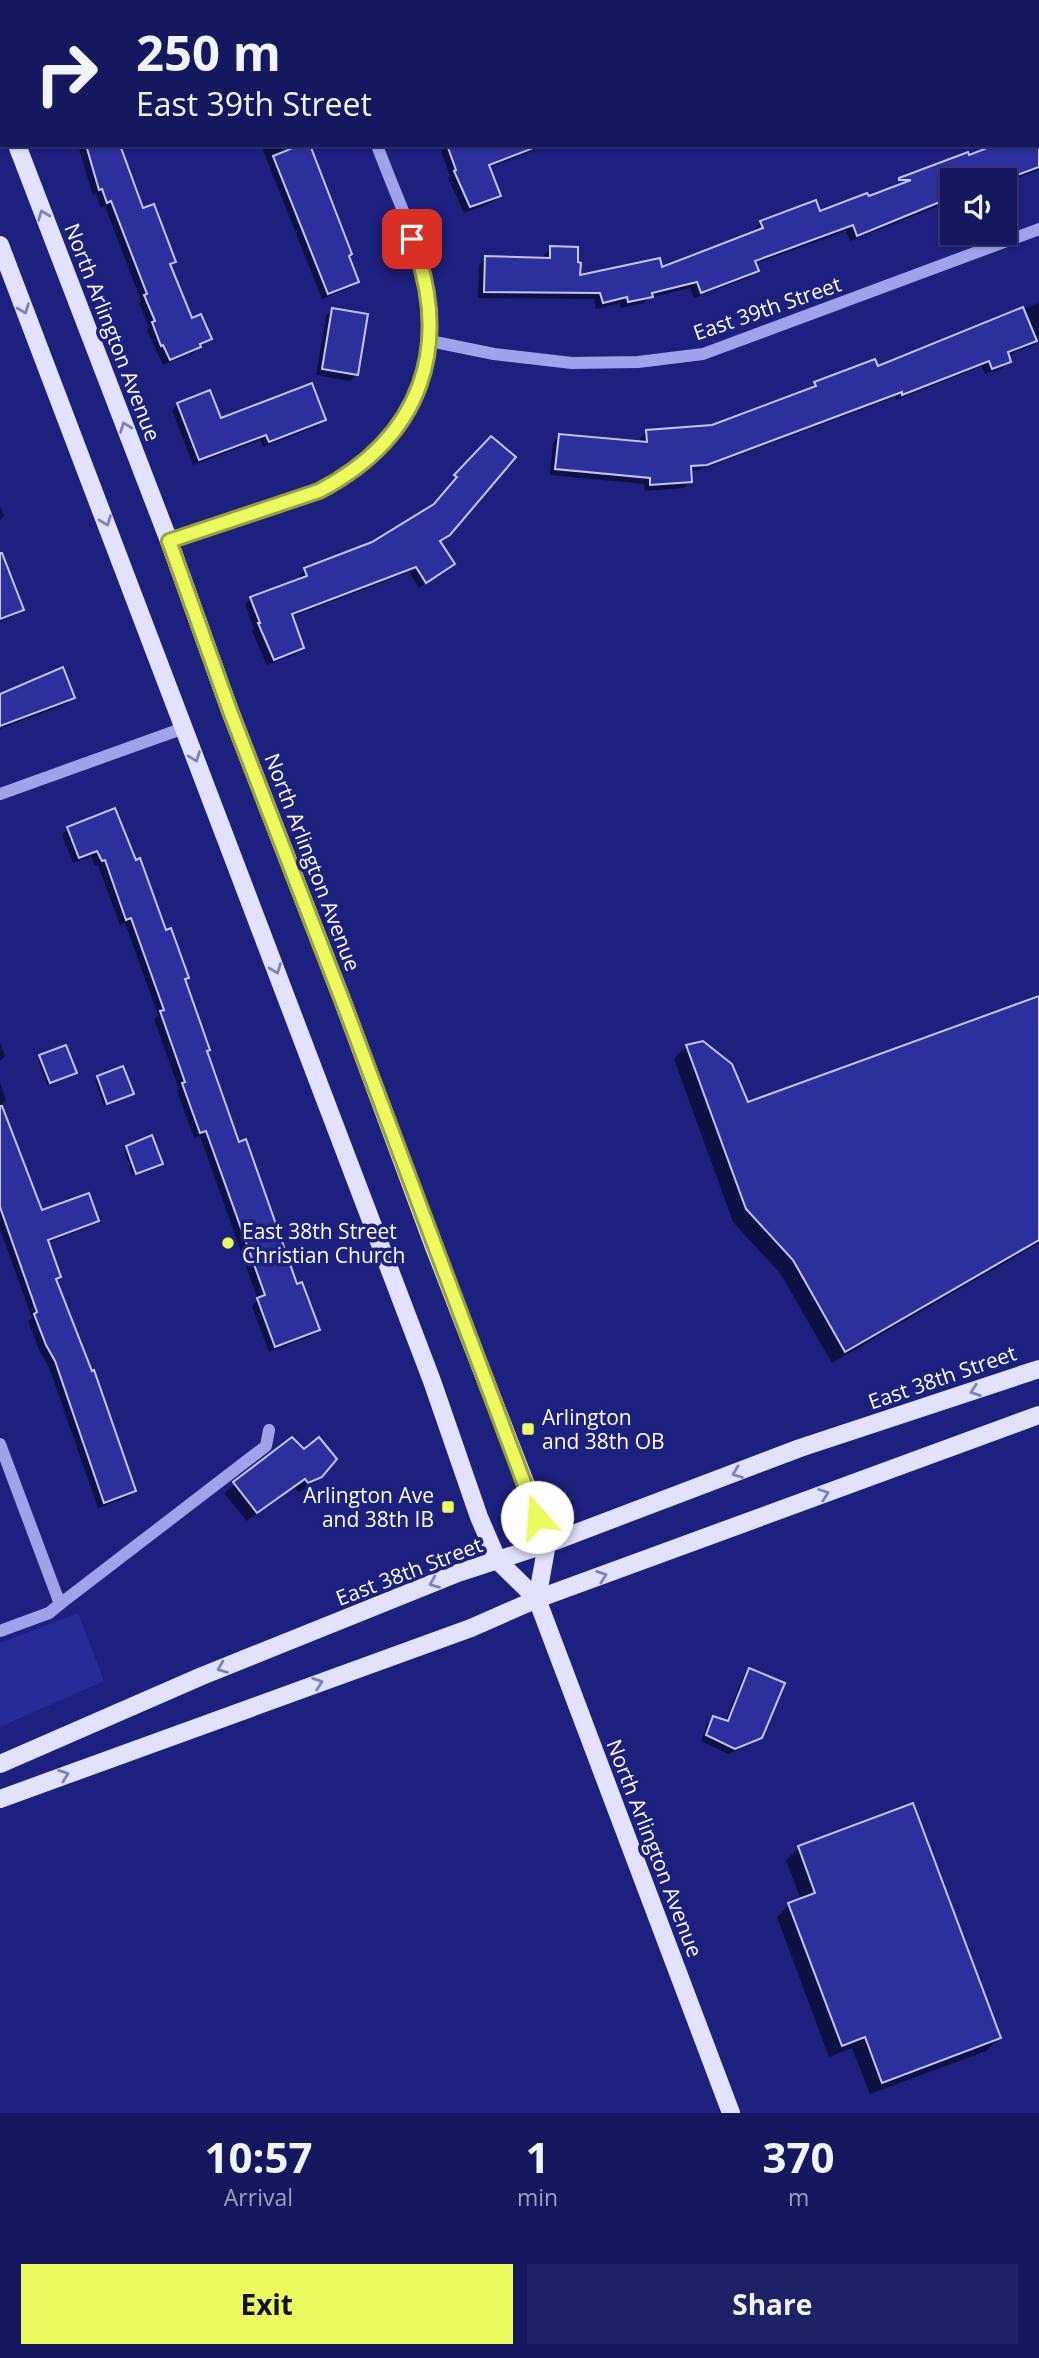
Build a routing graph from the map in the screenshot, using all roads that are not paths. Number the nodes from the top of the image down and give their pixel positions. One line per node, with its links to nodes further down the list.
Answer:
1 (18, 147): 6 (main road, North Arlington Avenue, one-way to 1)
2 (378, 147): 5 (street)
3 (1039, 229): 5 (street, East 39th Street)
4 (0, 245): 7 (main road, North Arlington Avenue, one-way to 7)
5 (430, 341): 6 (street)
6 (169, 541): 13 (main road, North Arlington Avenue)
7 (184, 728): 8 (street); 14 (main road, North Arlington Avenue, one-way to 14)
8 (0, 794)
9 (1039, 1369): 13 (main road, East 38th Street, one-way to 13)
10 (1039, 1415): 15 (main road, one-way to 10)
11 (269, 1430): 16 (street)
12 (0, 1444): 16 (street)
13 (547, 1544): 14 (main road, East 38th Street); 15 (main road)
14 (498, 1561): 15 (main road, North Arlington Avenue); 18 (main road, East 38th Street, one-way to 18)
15 (537, 1599): 19 (main road, one-way to 15); 20 (main road, North Arlington Avenue)
16 (60, 1604): 17 (street)
17 (0, 1631)
18 (0, 1764)
19 (0, 1799)
20 (731, 2113)

